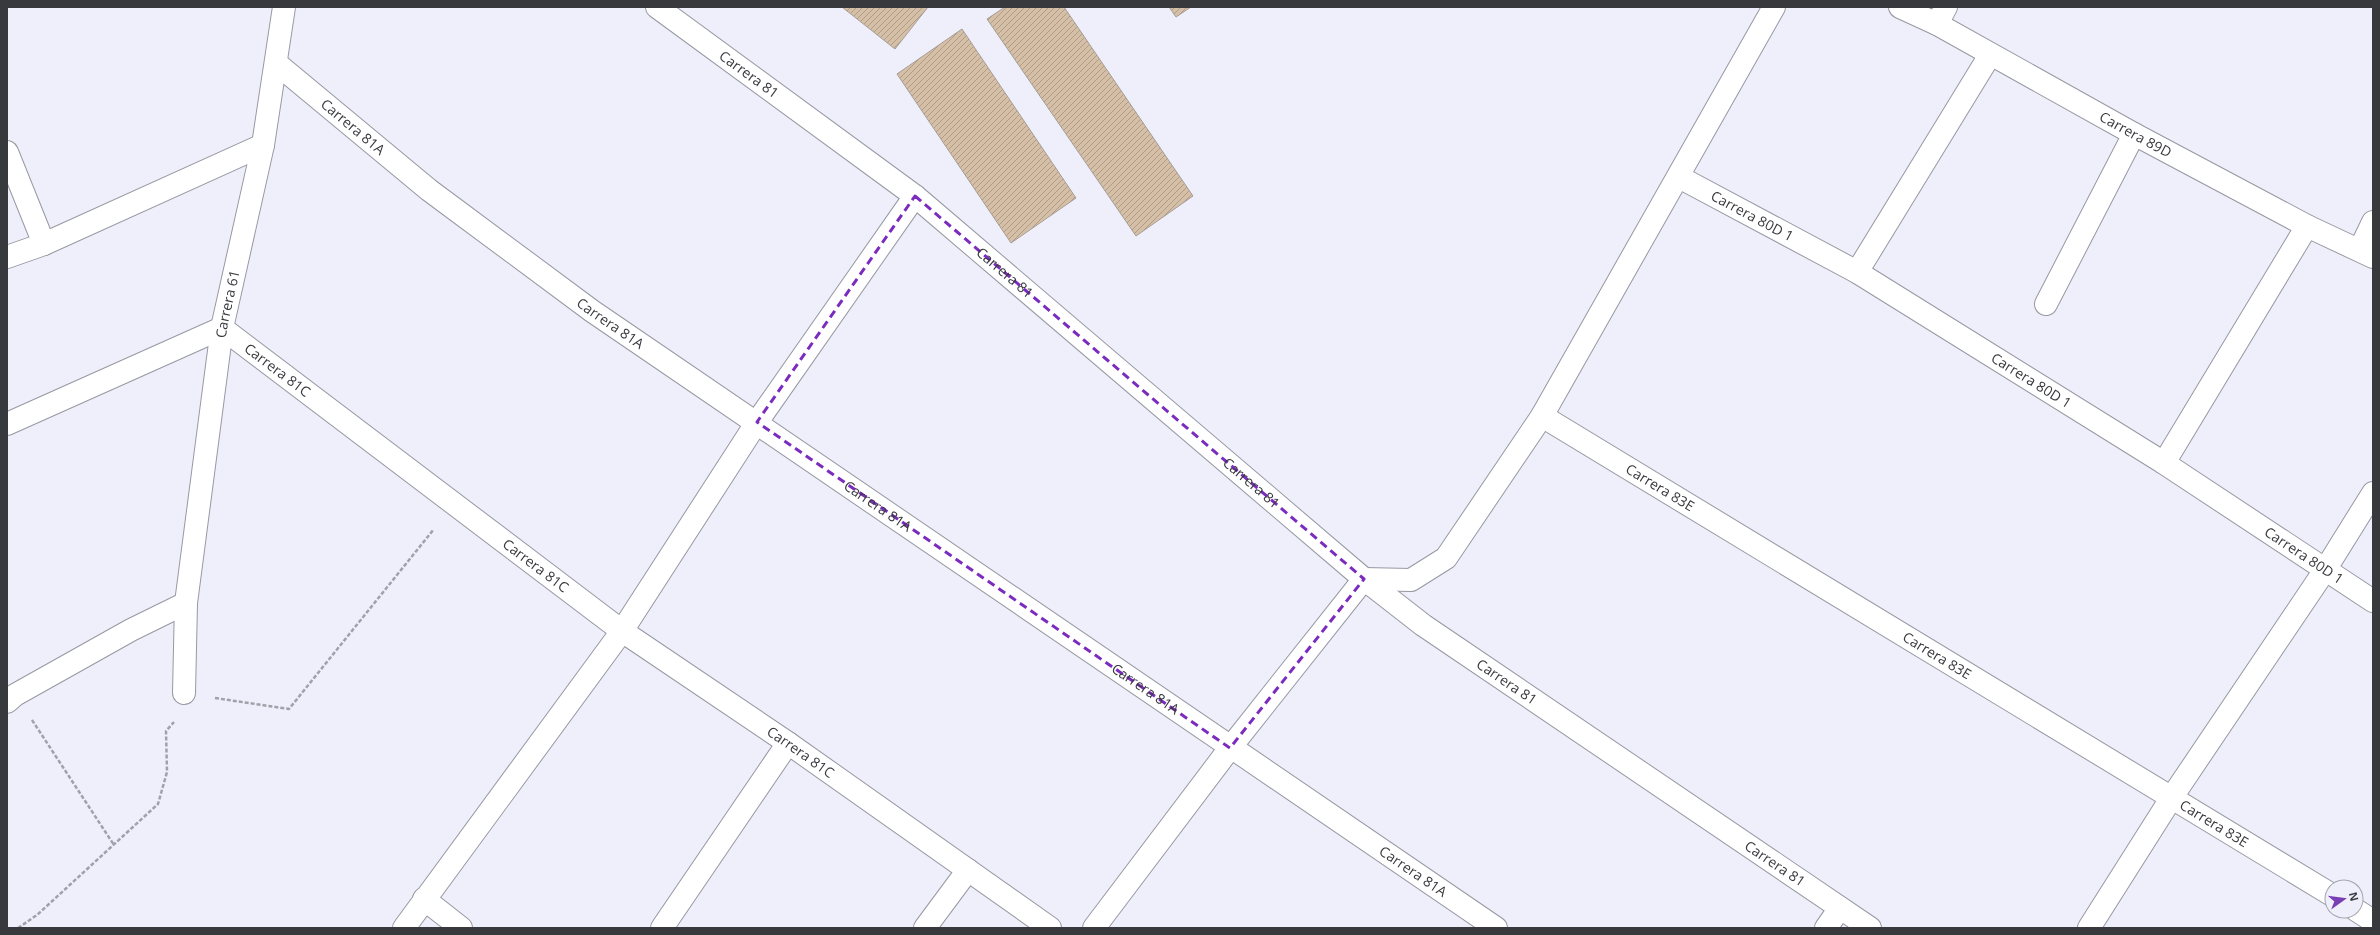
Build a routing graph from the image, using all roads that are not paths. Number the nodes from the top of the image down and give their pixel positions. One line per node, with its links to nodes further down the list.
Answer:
1 (284, 7): 7 (street, Carrera 61)
2 (657, 7): 12 (street, Carrera 81)
3 (1774, 7): 11 (street)
4 (1900, 7): 5 (street, Carrera 89D)
5 (1942, 16): 6 (street, Carrera 89D)
6 (1990, 55): 8 (street, Carrera 89D); 18 (street)
7 (276, 63): 9 (street, Carrera 61); 22 (street, Carrera 81A)
8 (2134, 134): 14 (street, Carrera 89D); 19 (street)
9 (263, 145): 15 (street); 20 (street, Carrera 61)
10 (7, 152): 15 (street)
11 (1679, 176): 18 (street, Carrera 80D 1); 21 (street)
12 (915, 196): 22 (street); 27 (street, Carrera 81)
13 (2373, 222): 16 (street)
14 (2307, 226): 16 (street, Carrera 89D); 24 (street)
15 (44, 244): 17 (street)
16 (2366, 253)
17 (7, 257)
18 (1857, 272): 24 (street, Carrera 80D 1)
19 (2046, 304)
20 (222, 328): 23 (street); 29 (street, Carrera 61); 30 (street, Carrera 81C)
21 (1542, 416): 27 (street); 35 (street, Carrera 83E)
22 (757, 422): 30 (street); 34 (street, Carrera 81A)
23 (7, 424)
24 (2164, 463): 26 (street, Carrera 80D 1)
25 (2373, 493): 26 (street)
26 (2325, 570): 28 (street, Carrera 80D 1); 35 (street)
27 (1364, 579): 34 (street); 39 (street, Carrera 81)
28 (2373, 601)
29 (186, 603): 31 (street, Carrera 61); 32 (street)
30 (622, 631): 33 (street, Carrera 81C); 38 (street)
31 (184, 693)
32 (11, 698)
33 (788, 743): 36 (street, Carrera 81C); 44 (street)
34 (1230, 748): 47 (street); 48 (street, Carrera 81A)
35 (2172, 797): 37 (street, Carrera 83E); 51 (street)
36 (968, 870): 45 (street); 46 (street, Carrera 81C)
37 (2324, 890)
38 (424, 899): 42 (street); 43 (street)
39 (1840, 908): 49 (street); 50 (street, Carrera 81)
40 (2364, 915): 41 (street)
41 (2373, 921)
42 (404, 928)
43 (461, 928)
44 (662, 928)
45 (925, 928)
46 (1050, 928)
47 (1094, 928)
48 (1496, 928)
49 (1826, 928)
50 (1870, 928)
51 (2089, 928)

